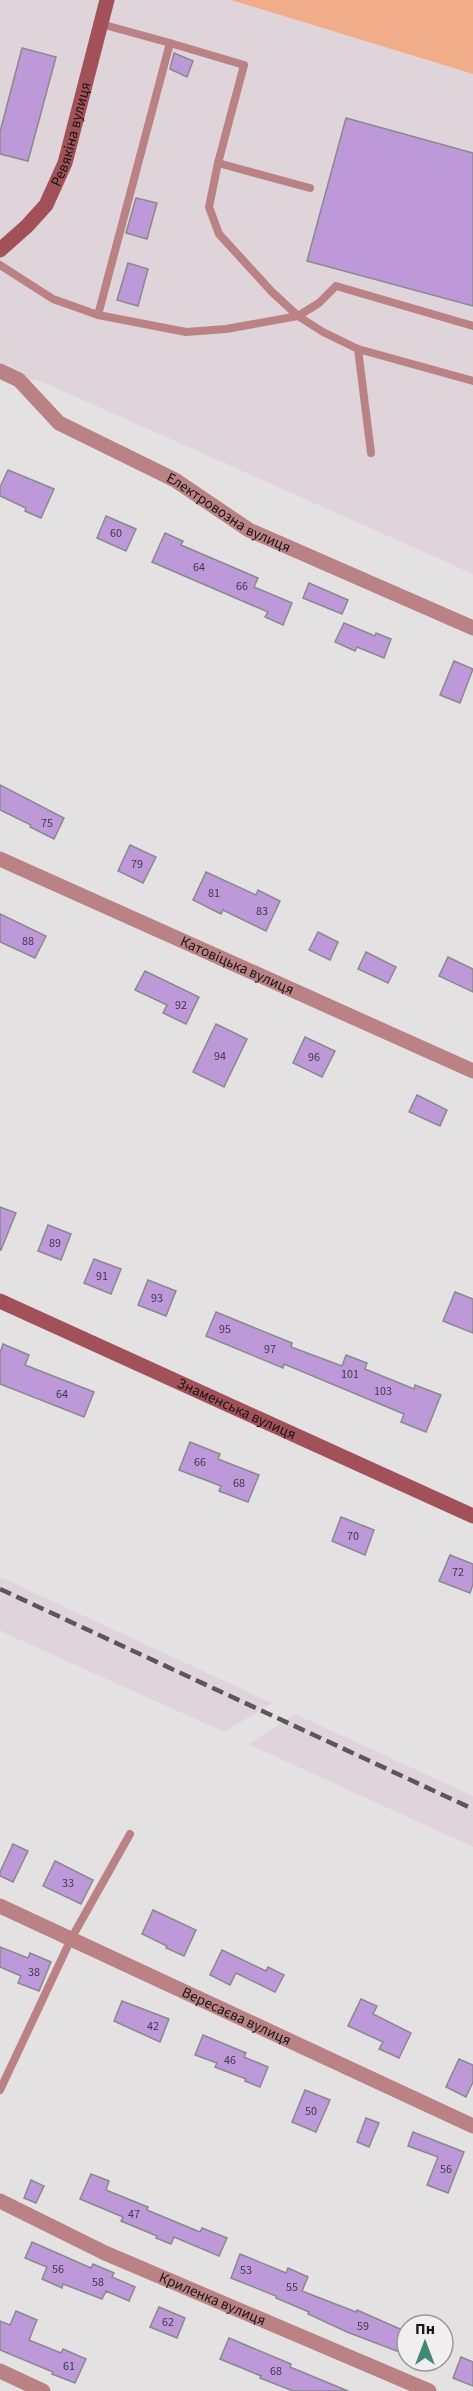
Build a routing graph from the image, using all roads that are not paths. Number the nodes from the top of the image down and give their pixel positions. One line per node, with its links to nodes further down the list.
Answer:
1 (107, 0): 2 (main road, Ревякіна вулиця)
2 (101, 24): 3 (lane); 6 (main road, Ревякіна вулиця)
3 (170, 43): 4 (lane); 8 (lane)
4 (218, 163): 5 (lane); 9 (lane)
5 (310, 188)
6 (0, 250)
7 (0, 265): 8 (lane)
8 (98, 315): 9 (lane)
9 (298, 316): 10 (lane); 11 (lane)
10 (473, 326)
11 (358, 349): 13 (lane); 14 (lane)
12 (0, 371): 15 (street, Електровозна вулиця)
13 (473, 381)
14 (371, 453)
15 (473, 627)
16 (0, 859): 17 (street, Катовіцька вулиця)
17 (473, 1071)
18 (0, 1301): 19 (main road, Знаменська вулиця)
19 (473, 1516)
20 (130, 1834): 22 (lane)
21 (0, 1906): 22 (street, Вересаєва вулиця)
22 (71, 1939): 23 (lane); 24 (street, Вересаєва вулиця)
23 (0, 2090)
24 (473, 2126)
25 (0, 2201): 28 (street, Криленка вулиця)
26 (0, 2371): 27 (street)
27 (44, 2391)
28 (429, 2391)

